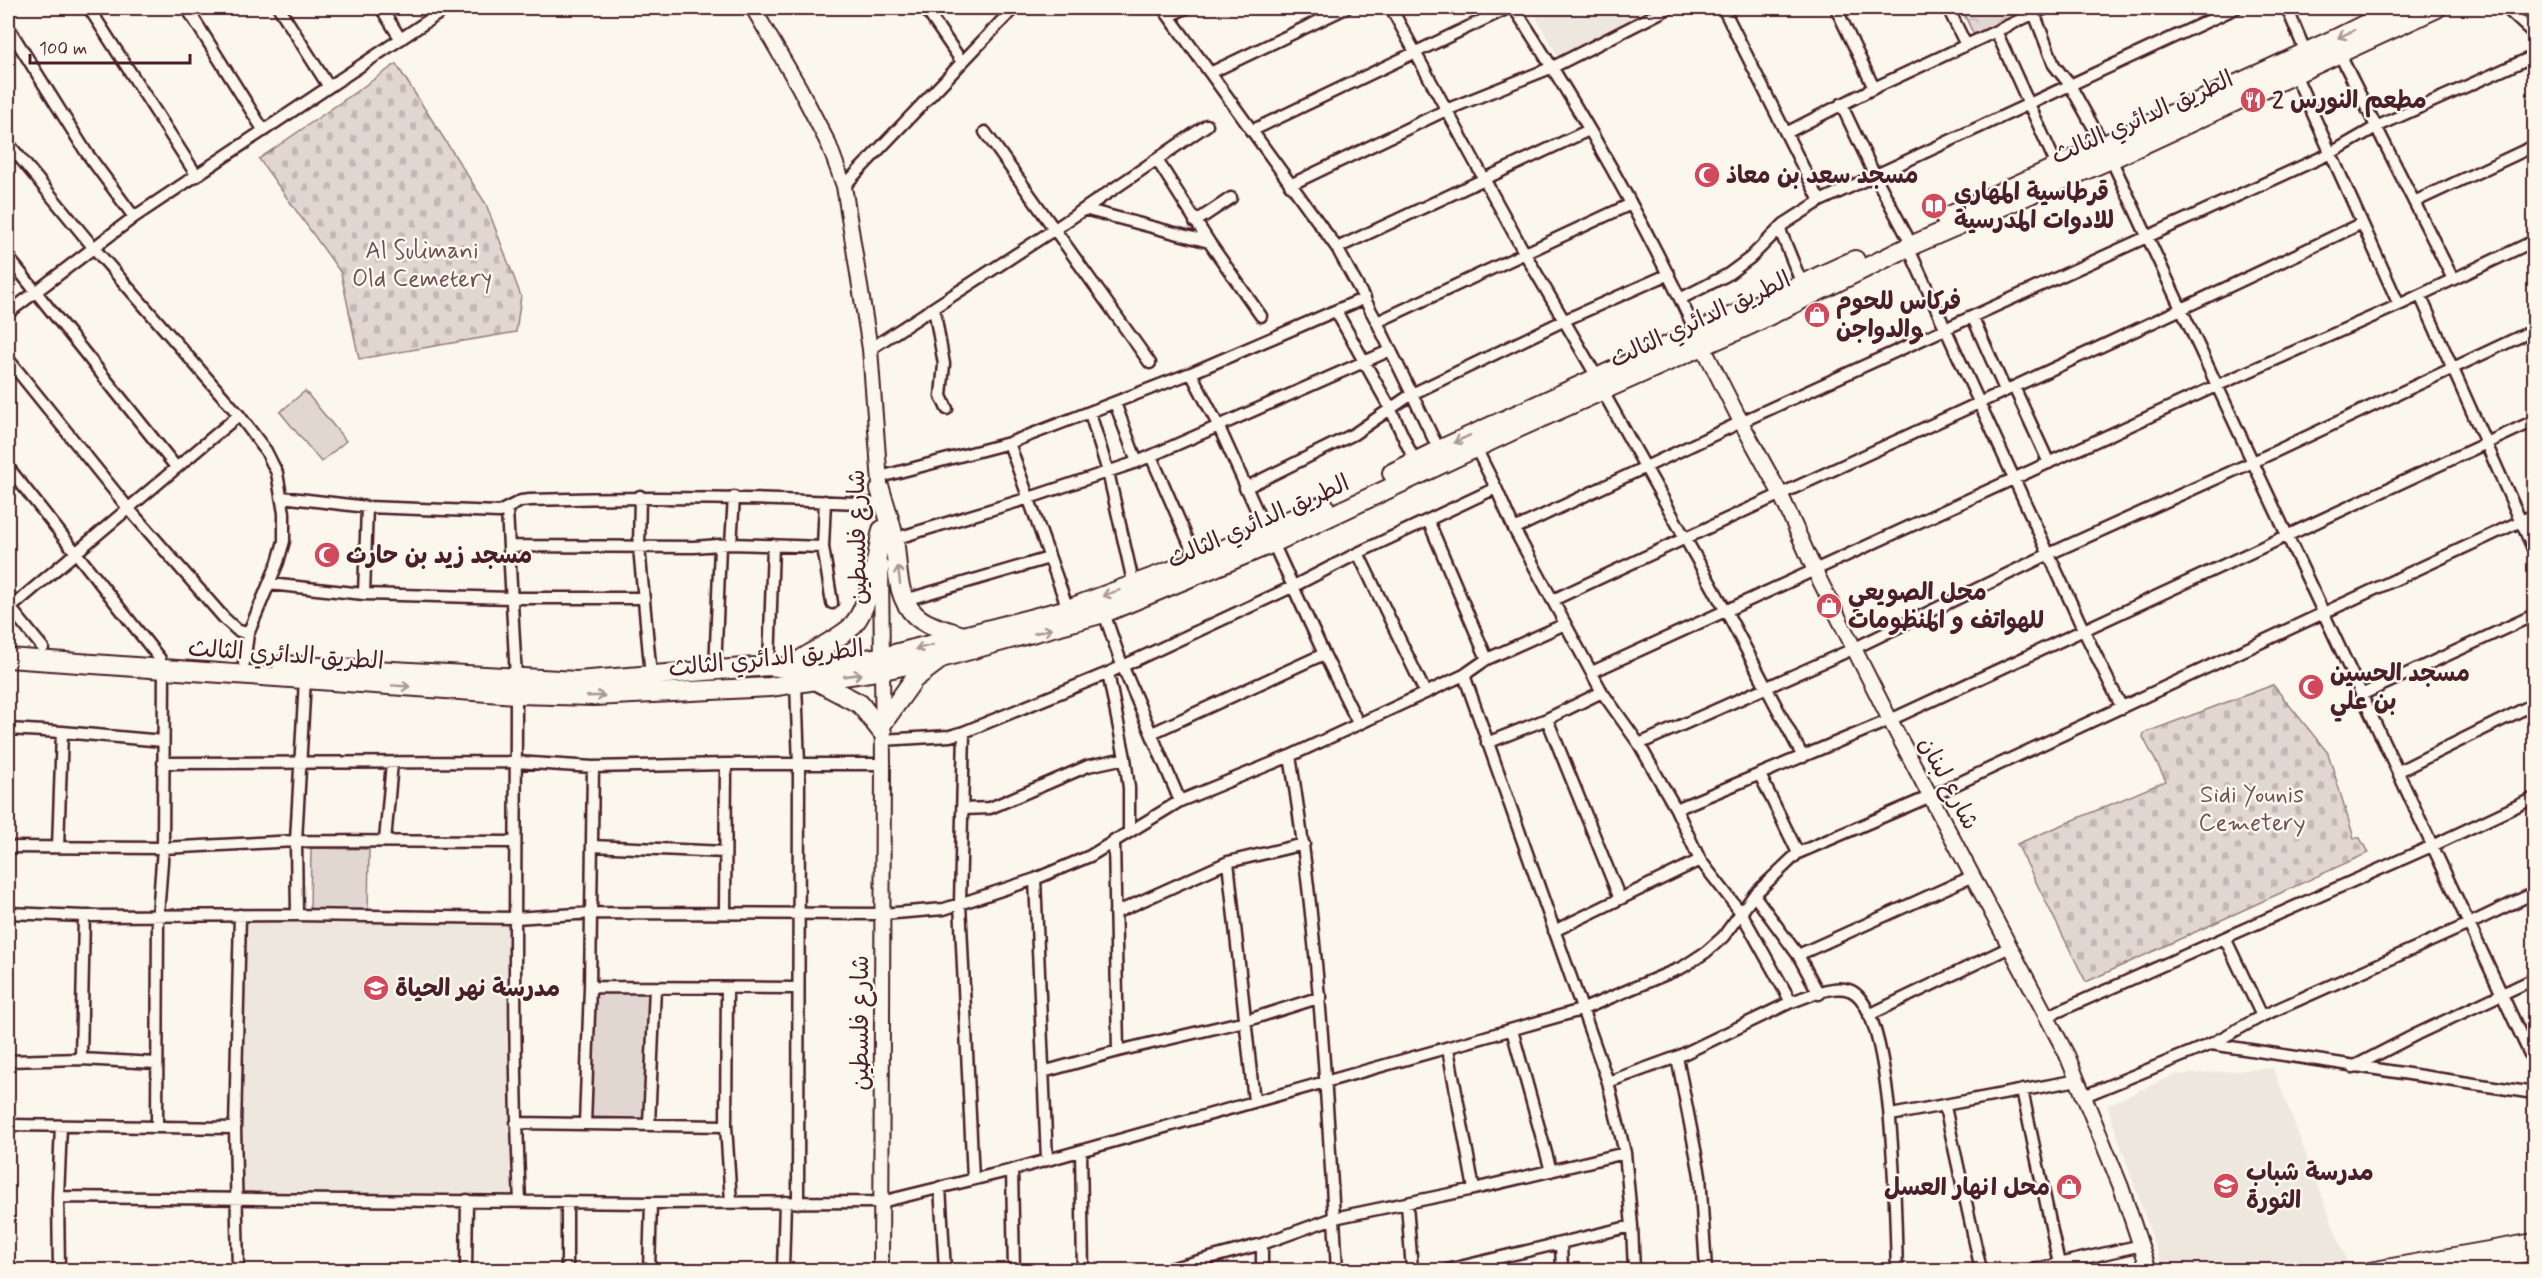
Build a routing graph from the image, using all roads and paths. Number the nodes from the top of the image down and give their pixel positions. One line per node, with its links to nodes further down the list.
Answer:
1 (89, 8): 58 (street)
2 (187, 8): 47 (street)
3 (279, 8): 40 (street)
4 (381, 8): 29 (street)
5 (447, 8): 29 (street)
6 (753, 8): 62 (street, شارع فلسطين)
7 (925, 8): 35 (street)
8 (1014, 8): 35 (street)
9 (1186, 8): 24 (street)
10 (1346, 8): 37 (street)
11 (1391, 8): 31 (street)
12 (1508, 8): 31 (street)
13 (1514, 8): 36 (street)
14 (1669, 8): 36 (street)
15 (1723, 8): 51 (street)
16 (1839, 8): 41 (street)
17 (1948, 8): 30 (street)
18 (2046, 8): 25 (street)
19 (2236, 8): 39 (street)
20 (2287, 8): 32 (street)
21 (2398, 8): 32 (highway, الطريق الدائري الثالث, one-way to 32)
22 (2437, 8): 33 (highway, الطريق الدائري الثالث)
23 (2505, 8): 28 (street)
24 (1166, 12): 37 (street)
25 (2034, 13): 27 (street); 39 (street)
26 (8, 27): 68 (street)
27 (1996, 31): 30 (street); 43 (street)
28 (2535, 34)
29 (400, 38): 40 (street)
30 (1966, 45): 41 (street)
31 (1416, 52): 44 (street); 49 (street)
32 (2306, 52): 54 (highway, الطريق الدائري الثالث)
33 (2339, 53): 38 (highway, الطريق الدائري الثالث); 46 (street)
34 (2535, 56): 46 (street)
35 (962, 62): 62 (street)
36 (1553, 67): 44 (street); 48 (street)
37 (1210, 73): 49 (street)
38 (2295, 74): 54 (highway, الطريق الدائري الثالث); 55 (street)
39 (2070, 85): 43 (street); 54 (street)
40 (329, 87): 47 (street)
41 (1874, 88): 42 (street)
42 (1841, 104): 51 (street); 59 (street)
43 (2030, 104): 57 (street); 59 (street)
44 (1446, 110): 60 (street); 61 (street)
45 (1208, 125): 56 (street)
46 (2376, 127): 55 (street); 65 (street)
47 (264, 130): 58 (street)
48 (1589, 130): 60 (street); 66 (street)
49 (1251, 131): 61 (street)
50 (985, 132): 71 (street)
51 (1788, 132): 64 (street)
52 (8, 143): 77 (street)
53 (2535, 146): 65 (street)
54 (2108, 153): 57 (highway, الطريق الدائري الثالث); 73 (street); 74 (highway, الطريق الدائري الثالث)
55 (2331, 153): 70 (street); 73 (street)
56 (1157, 160): 67 (street); 69 (street)
57 (2057, 166): 74 (highway, الطريق الدائري الثالث)
58 (197, 176): 68 (street)
59 (1875, 176): 64 (street); 74 (street)
60 (1485, 178): 78 (street); 79 (street)
61 (1290, 185): 78 (street)
62 (844, 186): 100 (street, شارع فلسطين)
63 (1231, 198): 69 (street)
64 (1820, 201): 72 (street)
65 (2414, 202): 82 (street)
66 (1631, 204): 79 (street); 81 (street)
67 (1084, 210): 71 (street); 76 (street)
68 (134, 217): 77 (street)
69 (1196, 222): 76 (street)
70 (2362, 223): 88 (street); 91 (street)
71 (1055, 229): 89 (street); 104 (street)
72 (1780, 230): 83 (street); 87 (street)
73 (2146, 236): 91 (street); 94 (street)
74 (1908, 241): 83 (highway, الطريق الدائري الثالث); 97 (street); 99 (highway, الطريق الدائري الثالث)
75 (2535, 241): 82 (street)
76 (1209, 242): 93 (street)
77 (93, 247): 84 (street); 116 (street)
78 (1337, 248): 86 (street)
79 (1524, 252): 95 (street); 96 (street)
80 (8, 257): 84 (street)
81 (1669, 274): 87 (street); 95 (street)
82 (2453, 279): 85 (street)
83 (1802, 284): 99 (highway, الطريق الدائري الثالث)
84 (35, 291): 92 (street); 130 (street)
85 (2420, 295): 88 (street); 105 (street)
86 (1365, 298): 90 (street); 96 (street)
87 (1680, 298): 99 (street)
88 (2399, 305): 108 (street)
89 (934, 308): 100 (street); 114 (street)
90 (1335, 311): 103 (street); 106 (street)
91 (2181, 311): 108 (street); 109 (street)
92 (8, 313)
93 (1261, 316)
94 (1973, 318): 97 (street); 109 (street)
95 (1565, 320): 107 (street); 110 (street)
96 (1377, 322): 101 (street)
97 (1947, 329): 111 (street); 118 (street)
98 (2535, 330): 105 (street)
99 (1699, 338): 107 (highway, الطريق الدائري الثالث); 118 (street, شارع لبنان)
100 (870, 349): 136 (street, شارع فلسطين)
101 (1391, 351): 103 (street); 110 (street)
102 (8, 359): 144 (street)
103 (1365, 362): 113 (street); 119 (street)
104 (1150, 363)
105 (2452, 368): 121 (street); 127 (street)
106 (1191, 373): 112 (street); 119 (street)
107 (1600, 383): 122 (highway, الطريق الدائري الثالث); 123 (highway, الطريق الدائري الثالث, one-way to 123); 131 (street)
108 (2216, 386): 127 (street); 128 (street)
109 (2009, 388): 111 (street); 128 (street)
110 (1412, 394): 113 (street); 123 (street)
111 (1978, 402): 133 (street); 137 (street)
112 (1115, 403): 115 (street); 125 (street)
113 (1390, 408): 126 (street); 134 (street)
114 (947, 409)
115 (1090, 413): 120 (street); 132 (street)
116 (239, 415): 130 (street); 139 (street)
117 (2535, 421): 121 (street)
118 (1741, 422): 131 (street); 137 (street, شارع لبنان)
119 (1218, 425): 124 (street); 134 (street)
120 (1009, 443): 136 (street); 141 (street)
121 (2485, 444): 148 (street); 151 (street)
122 (1476, 448): 135 (street); 152 (highway, الطريق الدائري الثالث)
123 (1439, 450): 126 (highway, الطريق الدائري الثالث)
124 (1151, 456): 125 (street); 164 (street)
125 (1137, 462): 132 (street)
126 (1415, 462): 152 (highway, الطريق الدائري الثالث)
127 (2253, 462): 151 (street); 162 (street)
128 (2049, 463): 133 (street)
129 (8, 467): 160 (street)
130 (176, 467): 144 (street)
131 (1646, 468): 149 (street); 153 (street)
132 (1108, 472): 141 (street); 167 (street)
133 (2014, 479): 162 (street); 165 (street)
134 (1245, 488): 152 (street)
135 (1496, 488): 147 (street); 149 (street)
136 (880, 490): 142 (street); 150 (highway)
137 (1780, 493): 153 (street); 165 (street, شارع لبنان)
138 (640, 496): 140 (street); 145 (street); 157 (street)
139 (282, 497): 143 (street); 166 (street)
140 (734, 497): 142 (street); 154 (street)
141 (1029, 498): 150 (street); 163 (street)
142 (825, 501): 158 (street)
143 (366, 507): 145 (street); 169 (street)
144 (128, 508): 160 (street); 183 (street)
145 (507, 510): 156 (street)
146 (2535, 515): 148 (street)
147 (1428, 520): 161 (street); 191 (street)
148 (2521, 521): 159 (street); 179 (street)
149 (1514, 529): 173 (street)
150 (888, 534): 172 (highway, one-way to 150); 194 (street, شارع فلسطين); 202 (highway)
151 (2286, 535): 179 (street); 182 (street)
152 (1269, 537): 164 (highway, الطريق الدائري الثالث); 168 (street); 178 (highway, الطريق الدائري الثالث)
153 (1685, 538): 173 (street); 177 (street)
154 (726, 545): 155 (street); 157 (street); 197 (street)
155 (774, 545): 158 (street); 196 (street)
156 (510, 546): 157 (street); 170 (street)
157 (639, 547): 171 (street)
158 (823, 547): 174 (street)
159 (2535, 551)
160 (75, 552): 175 (street); 193 (street)
161 (1358, 553): 168 (street); 207 (street)
162 (2049, 554): 182 (street); 187 (street)
163 (1049, 558): 172 (street); 176 (street)
164 (1197, 561): 167 (highway, الطريق الدائري الثالث)
165 (1815, 571): 177 (street); 187 (street, شارع لبنان)
166 (269, 584): 169 (street); 183 (street)
167 (1134, 586): 176 (highway, الطريق الدائري الثالث, one-way to 176)
168 (1292, 587): 188 (street); 195 (street)
169 (364, 594): 170 (street)
170 (511, 598): 171 (street); 205 (street)
171 (644, 598): 201 (street)
172 (905, 600): 184 (highway)
173 (1553, 600): 181 (street)
174 (832, 603)
175 (8, 608): 186 (street)
176 (1068, 609): 184 (highway, الطريق الدائري الثالث)
177 (1726, 611): 198 (street); 206 (street)
178 (1104, 613): 190 (highway, الطريق الدائري الثالث, one-way to 178); 195 (street)
179 (2325, 614): 209 (street); 211 (street)
180 (2535, 615): 209 (street)
181 (1564, 624): 191 (street); 198 (street)
182 (2083, 629): 211 (street); 213 (street)
183 (248, 634): 192 (street)
184 (966, 637): 194 (highway, الطريق الدائري الثالث, one-way to 194)
185 (8, 647): 186 (highway, الطريق الدائري الثالث)
186 (43, 648): 193 (highway, الطريق الدائري الثالث)
187 (1855, 648): 206 (street); 213 (street, شارع لبنان)
188 (1324, 654): 214 (street); 219 (street)
189 (8, 658): 193 (highway, الطريق الدائري الثالث)
190 (941, 658): 194 (highway, الطريق الدائري الثالث); 217 (highway)
191 (1487, 660): 200 (street)
192 (244, 663): 193 (highway, الطريق الدائري الثالث); 205 (highway, الطريق الدائري الثالث)
193 (162, 664): 203 (highway, الطريق الدائري الثالث); 220 (street)
194 (883, 664): 202 (highway, الطريق الدائري الثالث); 204 (highway, الطريق الدائري الثالث, one-way to 194); 217 (street, شارع فلسطين)
195 (1122, 665): 199 (street); 219 (street)
196 (769, 666): 197 (highway, الطريق الدائري الثالث); 202 (highway, الطريق الدائري الثالث)
197 (715, 670): 201 (highway, الطريق الدائري الثالث)
198 (1592, 672): 208 (street)
199 (1108, 673): 218 (street); 225 (street)
200 (1464, 675): 207 (street); 221 (street)
201 (651, 676): 205 (highway, الطريق الدائري الثالث)
202 (792, 676): 204 (highway, الطريق الدائري الثالث); 205 (highway, الطريق الدائري الثالث, one-way to 202); 232 (street)
203 (305, 679): 205 (highway, الطريق الدائري الثالث, one-way to 205); 227 (street)
204 (815, 680): 217 (highway)
205 (516, 686): 226 (street)
206 (1767, 687): 222 (street); 224 (street)
207 (1425, 692): 214 (street)
208 (1602, 692): 212 (street); 222 (street)
209 (2361, 695): 234 (street)
210 (2535, 704): 234 (street)
211 (2122, 708): 236 (street)
212 (1547, 719): 221 (street); 260 (street)
213 (1890, 720): 224 (street); 236 (street, شارع لبنان)
214 (1358, 723): 223 (street)
215 (8, 729): 216 (street)
216 (62, 732): 220 (street); 249 (street)
217 (882, 732): 218 (street); 231 (street, شارع فلسطين)
218 (964, 732): 239 (street)
219 (1152, 733): 238 (street)
220 (163, 741): 228 (street)
221 (1487, 743): 275 (street)
222 (1639, 744): 240 (street)
223 (1290, 756): 238 (street); 246 (street)
224 (1803, 757): 235 (street)
225 (1125, 758): 239 (street); 241 (street)
226 (516, 762): 229 (street); 233 (street); 245 (street)
227 (300, 763): 228 (street); 229 (street); 243 (street)
228 (163, 764): 251 (street)
229 (392, 764): 244 (street)
230 (726, 764): 232 (street); 233 (street); 252 (street)
231 (883, 764): 232 (street); 267 (street, شارع فلسطين)
232 (799, 765): 265 (street)
233 (593, 767): 247 (street)
234 (2399, 771): 248 (street)
235 (1760, 775): 240 (street); 253 (street)
236 (1931, 796): 253 (street); 256 (street, شارع لبنان)
237 (2535, 798): 248 (street)
238 (1180, 801): 241 (street)
239 (963, 809): 261 (street)
240 (1676, 809): 254 (street)
241 (1129, 831): 242 (street)
242 (1114, 840): 257 (street); 266 (street)
243 (296, 841): 244 (street); 251 (street); 270 (street)
244 (385, 841): 245 (street)
245 (515, 842): 273 (street)
246 (1304, 843): 255 (street); 286 (street)
247 (592, 846): 252 (street); 264 (street)
248 (2432, 846): 274 (street); 276 (street)
249 (58, 847): 250 (street); 251 (street)
250 (8, 848)
251 (163, 849): 268 (street)
252 (725, 852): 262 (street)
253 (1798, 853): 259 (street)
254 (1700, 860): 260 (street); 271 (street)
255 (1228, 862): 266 (street); 292 (street)
256 (1973, 876): 277 (street, شارع لبنان); 278 (street)
257 (1035, 879): 261 (street); 303 (street)
258 (2535, 893): 274 (street)
259 (1754, 895): 271 (street); 278 (street)
260 (1620, 899): 275 (street)
261 (960, 903): 267 (street); 326 (street)
262 (725, 912): 264 (street); 265 (street)
263 (8, 913): 272 (street)
264 (592, 913): 273 (street); 280 (street)
265 (798, 913): 267 (street); 283 (street)
266 (1115, 913): 296 (street)
267 (883, 914): 336 (street, شارع فلسطين)
268 (158, 915): 269 (street); 272 (street); 300 (street)
269 (240, 915): 270 (street); 320 (street)
270 (297, 915): 273 (street)
271 (1742, 915): 287 (street); 288 (street)
272 (84, 916): 298 (street)
273 (515, 918): 313 (street)
274 (2469, 924): 285 (street); 291 (street)
275 (1554, 931): 288 (street)
276 (2224, 938): 290 (street); 291 (street)
277 (2010, 947): 289 (street); 290 (street, شارع لبنان)
278 (1798, 955): 284 (street)
279 (2535, 979): 285 (street)
280 (590, 987): 281 (street); 314 (street)
281 (655, 988): 282 (street); 315 (street)
282 (727, 988): 283 (street); 319 (street)
283 (797, 988): 338 (street)
284 (1819, 994): 287 (street); 289 (street)
285 (2500, 994): 301 (street); 302 (street)
286 (1321, 997): 292 (street); 305 (street)
287 (1791, 1002): 297 (street)
288 (1581, 1010): 293 (street); 306 (street)
289 (1869, 1014): 312 (street)
290 (2048, 1016): 304 (street, شارع لبنان)
291 (2262, 1016): 294 (street)
292 (1245, 1021): 296 (street); 310 (street)
293 (1512, 1030): 295 (street); 325 (street)
294 (2211, 1044): 302 (street); 309 (street)
295 (1448, 1048): 305 (street); 328 (street)
296 (1118, 1051): 303 (street)
297 (1677, 1057): 306 (street); 366 (street)
298 (81, 1059): 299 (street); 300 (street)
299 (8, 1061)
300 (156, 1063): 318 (street)
301 (2535, 1063)
302 (2353, 1067): 308 (street)
303 (1043, 1072): 323 (street)
304 (2078, 1080): 307 (street); 309 (street, شارع لبنان)
305 (1326, 1081): 310 (street); 340 (street)
306 (1608, 1082): 322 (street)
307 (2022, 1090): 311 (street); 347 (street)
308 (2535, 1093)
309 (2084, 1096): 345 (street, شارع لبنان)
310 (1254, 1101): 321 (street)
311 (1946, 1107): 312 (street); 368 (street)
312 (1890, 1115): 367 (street)
313 (516, 1123): 314 (street); 332 (street)
314 (585, 1124): 315 (street)
315 (649, 1124): 319 (street)
316 (8, 1125): 317 (street)
317 (61, 1126): 318 (street); 329 (street)
318 (157, 1126): 320 (street)
319 (726, 1126): 334 (street)
320 (235, 1128): 330 (street)
321 (1081, 1151): 323 (street); 358 (street)
322 (1625, 1153): 325 (street); 341 (street)
323 (1047, 1160): 324 (street)
324 (1012, 1170): 326 (street); 357 (street)
325 (1551, 1171): 328 (street)
326 (973, 1179): 327 (street)
327 (940, 1187): 336 (street); 356 (street)
328 (1474, 1189): 339 (street)
329 (58, 1197): 330 (street); 349 (street)
330 (237, 1198): 331 (street); 350 (street)
331 (467, 1200): 332 (street); 351 (street)
332 (520, 1201): 333 (street)
333 (567, 1202): 337 (street); 352 (street)
334 (731, 1202): 335 (street); 337 (street)
335 (785, 1202): 338 (street); 354 (street)
336 (881, 1202): 338 (street); 355 (street, شارع فلسطين)
337 (651, 1203): 353 (street)
338 (798, 1203)
339 (1407, 1204): 340 (street); 362 (street)
340 (1334, 1218): 343 (street); 361 (street)
341 (1632, 1226): 344 (street); 365 (street)
342 (2535, 1241): 372 (street)
343 (1262, 1244): 359 (street); 360 (street)
344 (1561, 1244): 348 (street); 364 (street)
345 (2142, 1246): 347 (street); 370 (street, شارع لبنان); 371 (street, شارع لبنان)
346 (2535, 1253): 373 (street)
347 (2059, 1264): 369 (street)
348 (1494, 1266): 363 (street)
349 (59, 1270)
350 (238, 1270)
351 (466, 1270)
352 (567, 1270)
353 (649, 1270)
354 (783, 1270)
355 (882, 1270)
356 (945, 1270)
357 (1014, 1270)
358 (1083, 1270)
359 (1165, 1270)
360 (1262, 1270)
361 (1337, 1270)
362 (1412, 1270)
363 (1447, 1270)
364 (1562, 1270)
365 (1634, 1270)
366 (1706, 1270)
367 (1897, 1270)
368 (1981, 1270)
369 (2032, 1270)
370 (2142, 1270)
371 (2149, 1270)
372 (2369, 1270)
373 (2437, 1270)

